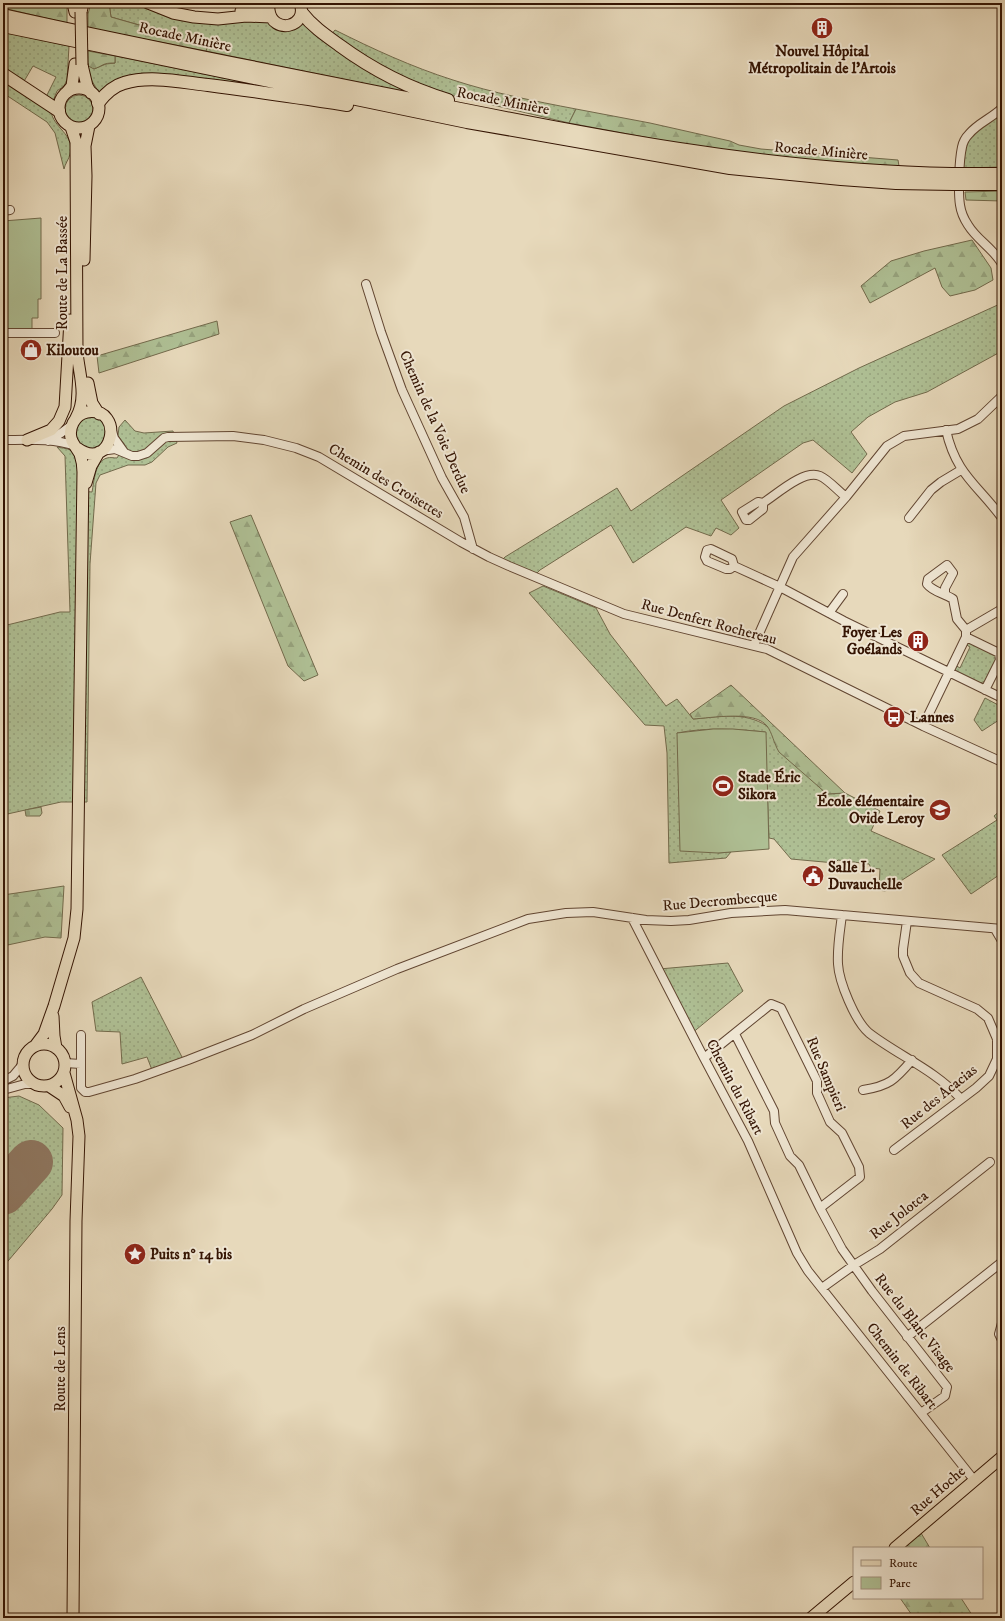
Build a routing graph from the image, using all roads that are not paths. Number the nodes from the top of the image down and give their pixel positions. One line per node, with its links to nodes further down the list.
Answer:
1 (148, 3): 7 (main road)
2 (160, 3): 3 (main road)
3 (270, 4): 7 (main road)
4 (78, 8): 9 (main road, bridge)
5 (301, 8): 7 (main road); 15 (highway)
6 (3, 15): 15 (highway, Rocade Minière)
7 (271, 17)
8 (3, 26): 16 (highway, Rocade Minière)
9 (79, 64): 11 (main road); 12 (main road)
10 (3, 74): 14 (highway)
11 (67, 92): 12 (main road); 14 (main road)
12 (94, 98): 16 (highway); 17 (main road)
13 (1002, 108): 23 (street)
14 (59, 111): 18 (main road)
15 (514, 120): 20 (highway, Rocade Minière)
16 (467, 122): 20 (highway, Rocade Minière)
17 (89, 126): 18 (main road); 29 (main road, Route de La Bassée)
18 (71, 127): 25 (main road, Route de La Bassée)
19 (1002, 174): 21 (highway, Rocade Minière)
20 (952, 179): 21 (highway, Rocade Minière, bridge)
21 (969, 179): 22 (highway, Rocade Minière)
22 (1002, 184)
23 (1002, 264)
24 (366, 284): 45 (street, Chemin de la Voie Derdue)
25 (77, 302): 30 (main road, Route de La Bassée); 34 (main road)
26 (55, 332): 27 (street)
27 (3, 333)
28 (1002, 396): 31 (street)
29 (99, 414): 30 (main road); 32 (main road)
30 (74, 421): 35 (street); 36 (main road)
31 (946, 430): 39 (street); 41 (street)
32 (112, 431): 37 (main road); 38 (street)
33 (3, 440): 34 (street)
34 (27, 440): 35 (street)
35 (48, 441): 36 (street)
36 (76, 447): 37 (main road); 40 (main road)
37 (100, 451): 38 (street); 40 (main road)
38 (124, 452): 45 (street, Chemin des Croisettes)
39 (961, 470): 43 (street); 44 (street)
40 (83, 496): 65 (main road)
41 (846, 497): 42 (street); 47 (street)
42 (763, 503)
43 (909, 518)
44 (1002, 518)
45 (473, 549): 51 (street, Chemin des Croisettes)
46 (734, 566): 47 (street)
47 (780, 587): 52 (street); 54 (street)
48 (945, 593): 53 (street)
49 (843, 594): 52 (street)
50 (1002, 609): 53 (street)
51 (624, 614): 54 (street, Rue Denfert Rochereau)
52 (829, 614): 55 (street)
53 (966, 634): 55 (street); 56 (street)
54 (754, 645): 58 (street, Rue Denfert Rochereau)
55 (948, 672): 56 (street); 58 (street)
56 (985, 690): 57 (street)
57 (1002, 698)
58 (923, 726): 59 (street, Rue Denfert Rochereau)
59 (1002, 762)
60 (842, 915): 61 (street, Rue Decrombecque); 62 (street, Rue Decrombecque); 71 (street)
61 (632, 918): 70 (street, Chemin du Ribart); 73 (street, Rue Decrombecque)
62 (907, 921): 63 (street, Rue Decrombecque); 80 (street, Rue des Acacias)
63 (999, 929): 64 (street)
64 (1002, 941)
65 (54, 1006): 68 (main road); 69 (main road)
66 (735, 1034): 70 (street, Rue Sampieri); 84 (street); 84 (street, Rue Sampieri)
67 (81, 1035): 73 (street)
68 (35, 1046): 69 (main road); 72 (main road)
69 (56, 1048): 74 (main road)
70 (704, 1058): 87 (street, Chemin du Ribart)
71 (912, 1060): 79 (street); 80 (street)
72 (23, 1064): 75 (street); 76 (main road)
73 (81, 1064): 74 (street)
74 (65, 1068): 77 (main road); 81 (main road, Route de Lens)
75 (3, 1081)
76 (34, 1084): 77 (main road); 78 (street)
77 (50, 1086): 81 (main road, Route de Lens)
78 (3, 1090)
79 (863, 1090)
80 (961, 1099): 82 (street, Rue des Acacias)
81 (77, 1120): 97 (main road, Route de Lens)
82 (894, 1150)
83 (990, 1162): 86 (street, Rue Jolotca)
84 (820, 1208): 86 (street)
85 (1002, 1262): 90 (street)
86 (854, 1265): 88 (street, Rue Jolotca); 90 (street, Rue du Blanc Visage)
87 (808, 1271): 88 (street, Chemin de Ribart)
88 (822, 1288): 92 (street, Chemin de Ribart)
89 (1002, 1323): 91 (street)
90 (908, 1337): 92 (street, Rue du Blanc Visage)
91 (1002, 1340)
92 (921, 1413): 94 (street, Chemin de Ribart)
93 (1002, 1457): 94 (main road, Rue Hoche)
94 (974, 1480): 95 (main road, Rue Hoche)
95 (896, 1547)
96 (853, 1583): 98 (main road)
97 (73, 1618)
98 (811, 1618)

